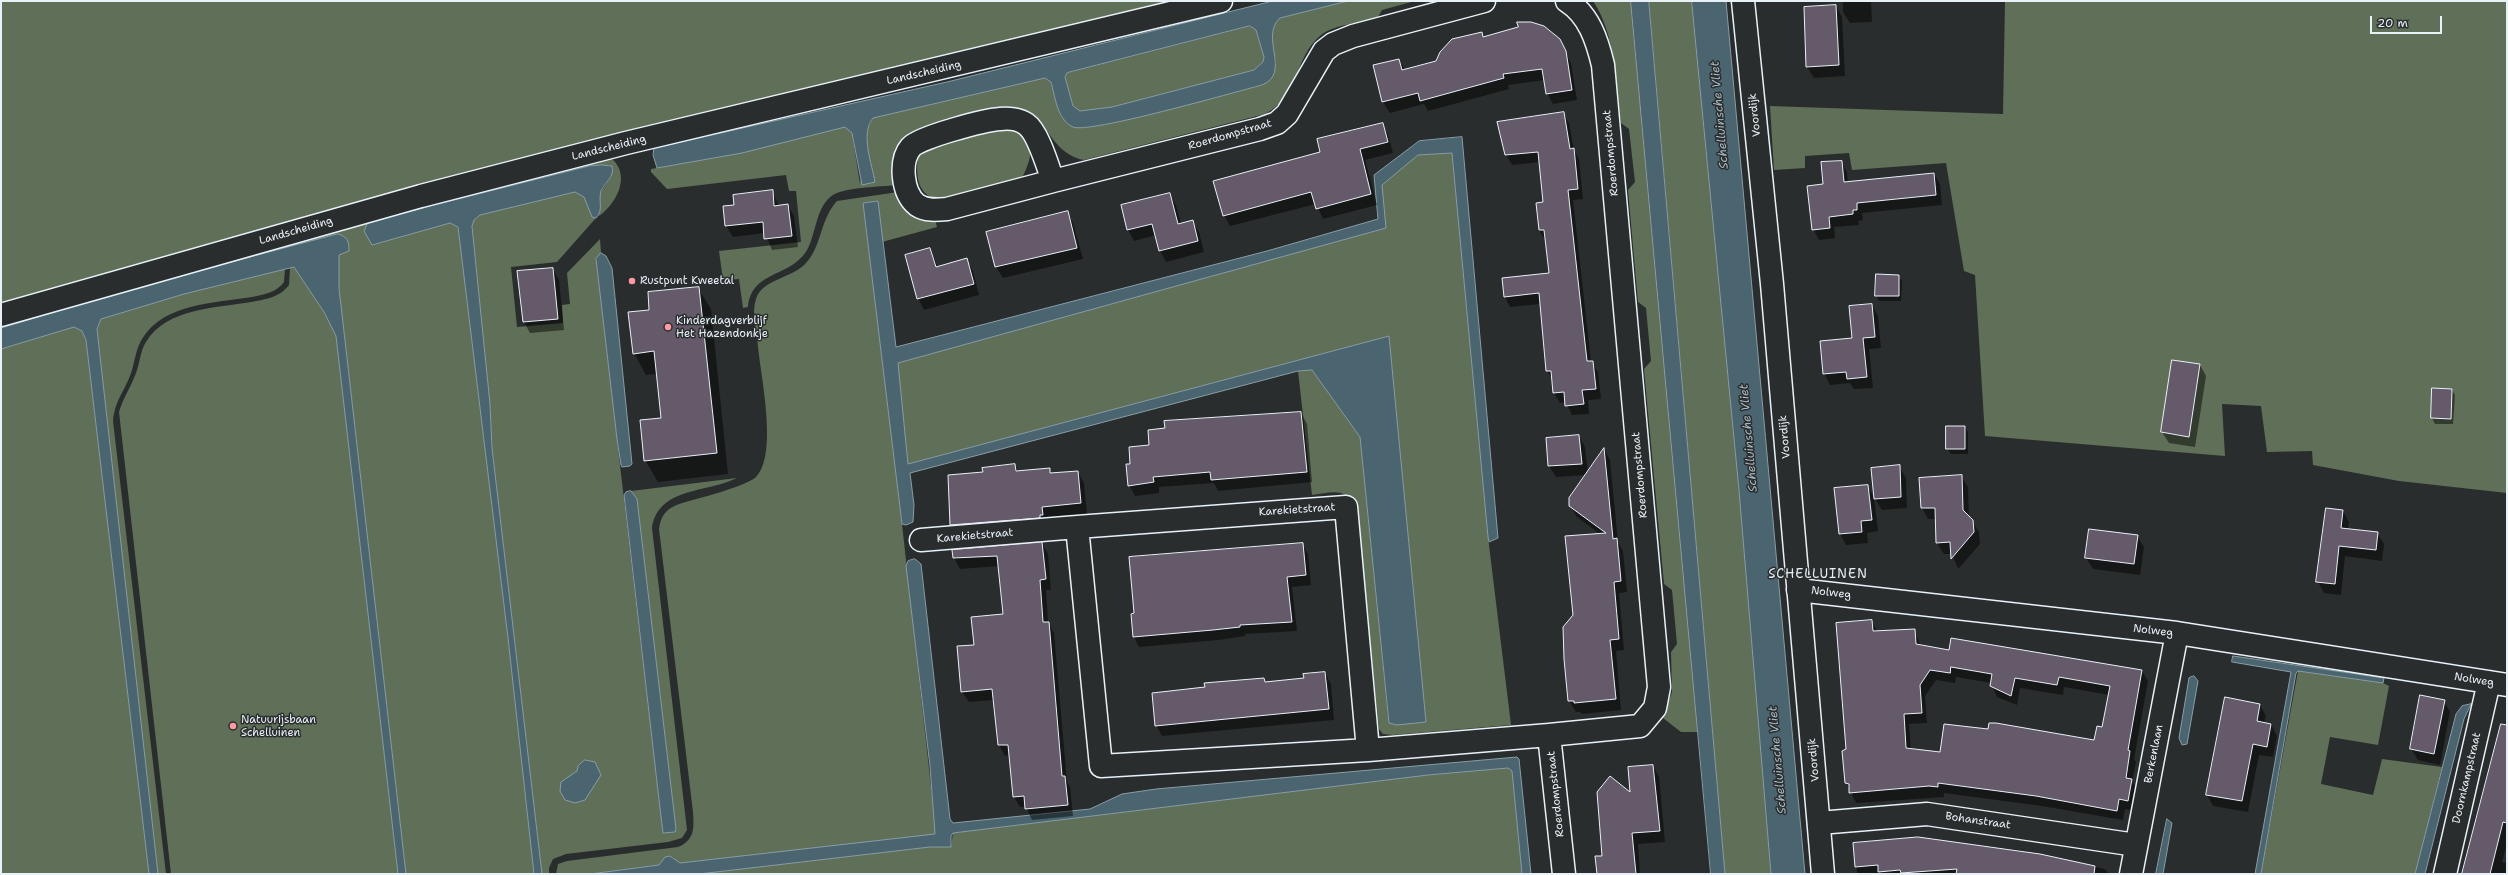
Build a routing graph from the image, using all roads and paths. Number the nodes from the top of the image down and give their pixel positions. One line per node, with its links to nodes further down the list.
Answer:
1 (1221, 1): 6 (street, Landscheiding)
2 (1484, 1): 5 (street, Roerdompstraat)
3 (1567, 1): 12 (street, Roerdompstraat)
4 (1743, 1): 9 (street, Voordijk)
5 (1053, 181): 5 (street, Roerdompstraat)
6 (1, 315)
7 (1077, 527): 8 (street, Karekietstraat); 13 (street); 13 (street, Karekietstraat)
8 (921, 540)
9 (1798, 590): 10 (street, Nolweg); 14 (street, Voordijk)
10 (2177, 633): 11 (street, Nolweg); 15 (street, Berkenlaan)
11 (2498, 684): 19 (street, Doornkampstraat)
12 (1550, 735): 13 (street); 16 (street, Roerdompstraat)
13 (1368, 750)
14 (1819, 823): 15 (street, Bohanstraat); 17 (street, Voordijk)
15 (2136, 845): 18 (street, Berkenlaan)
16 (1564, 874)
17 (1823, 874)
18 (2131, 874)
19 (2445, 874)

